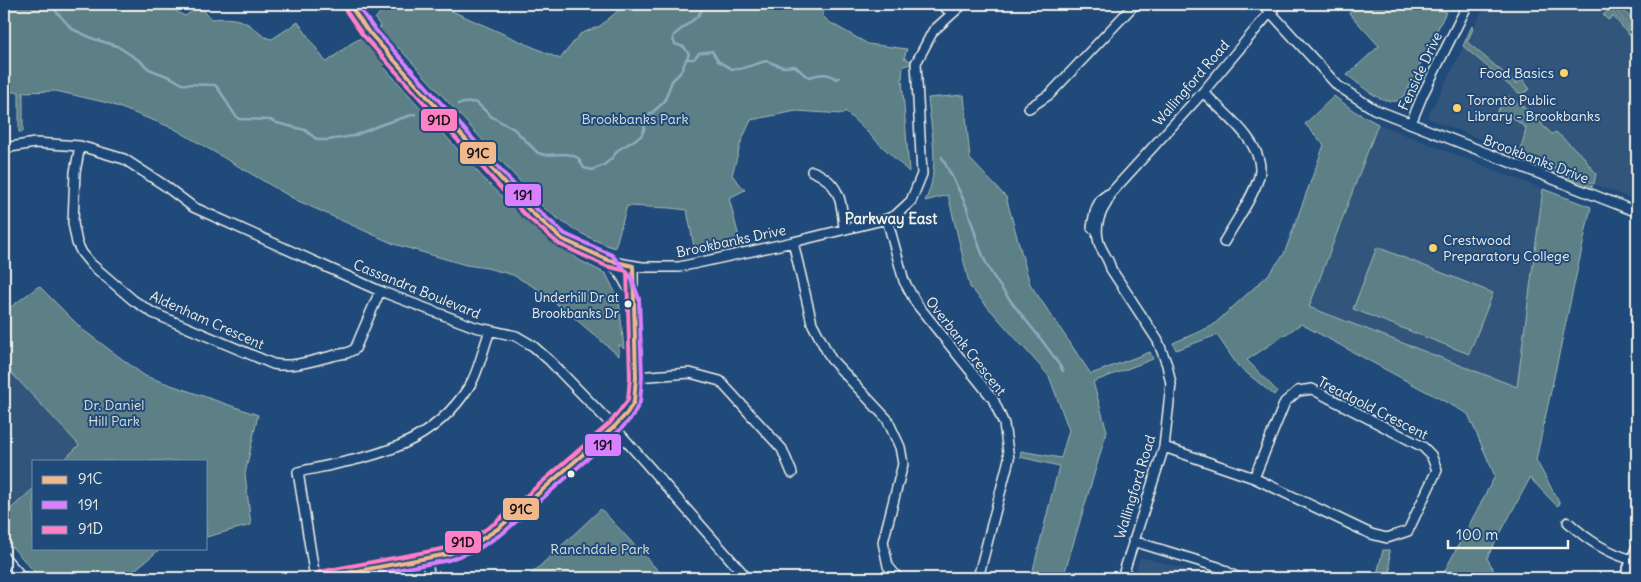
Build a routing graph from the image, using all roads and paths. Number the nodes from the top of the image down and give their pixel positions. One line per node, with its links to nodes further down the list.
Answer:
1 (349, 4): 23 (street, Brookbanks Drive)
2 (941, 4): 11 (street)
3 (963, 4): 11 (street, Brookbanks Drive)
4 (1135, 4): 13 (street)
5 (1263, 4): 10 (street, Brookbanks Drive)
6 (1278, 4): 10 (street, Wallingford Road)
7 (1468, 4): 14 (street, Fenside Drive)
8 (1633, 4): 9 (main road)
9 (1637, 9)
10 (1270, 12): 12 (street, Wallingford Road); 14 (street, Brookbanks Drive)
11 (952, 13): 19 (street, Brookbanks Drive)
12 (1203, 92): 22 (street); 30 (street, Wallingford Road)
13 (1029, 108)
14 (1411, 123): 18 (street, Brookbanks Drive)
15 (80, 146): 16 (street, Cassandra Boulevard); 25 (street, Cassandra Boulevard); 25 (street, Aldenham Crescent)
16 (4, 148)
17 (812, 171): 20 (street)
18 (1637, 212)
19 (887, 219): 20 (street, Brookbanks Drive); 45 (street, Overbank Crescent)
20 (844, 229): 21 (street, Brookbanks Drive)
21 (793, 242): 24 (street, Brookbanks Drive); 44 (street)
22 (1224, 242)
23 (608, 260): 24 (street, Brookbanks Drive); 26 (street)
24 (633, 266): 26 (street)
25 (380, 291): 27 (street, Cassandra Boulevard)
26 (633, 298): 28 (street)
27 (490, 331): 29 (street, Cassandra Boulevard); 40 (street)
28 (636, 377): 29 (street); 31 (street)
29 (614, 427): 37 (street); 43 (street, Cassandra Boulevard)
30 (1164, 447): 32 (street, Treadgold Crescent); 34 (street, Wallingford Road)
31 (792, 473)
32 (1254, 478): 32 (street, Treadgold Crescent)
33 (1568, 522): 38 (street)
34 (1133, 541): 46 (street, Wallingford Road); 47 (street)
35 (1637, 550): 38 (main road)
36 (4, 557): 39 (street)
37 (426, 558): 41 (street); 42 (street)
38 (1633, 560): 48 (main road)
39 (23, 578)
40 (315, 578)
41 (320, 578)
42 (430, 578)
43 (747, 578)
44 (898, 578)
45 (978, 578)
46 (1122, 578)
47 (1238, 578)
48 (1625, 578)

